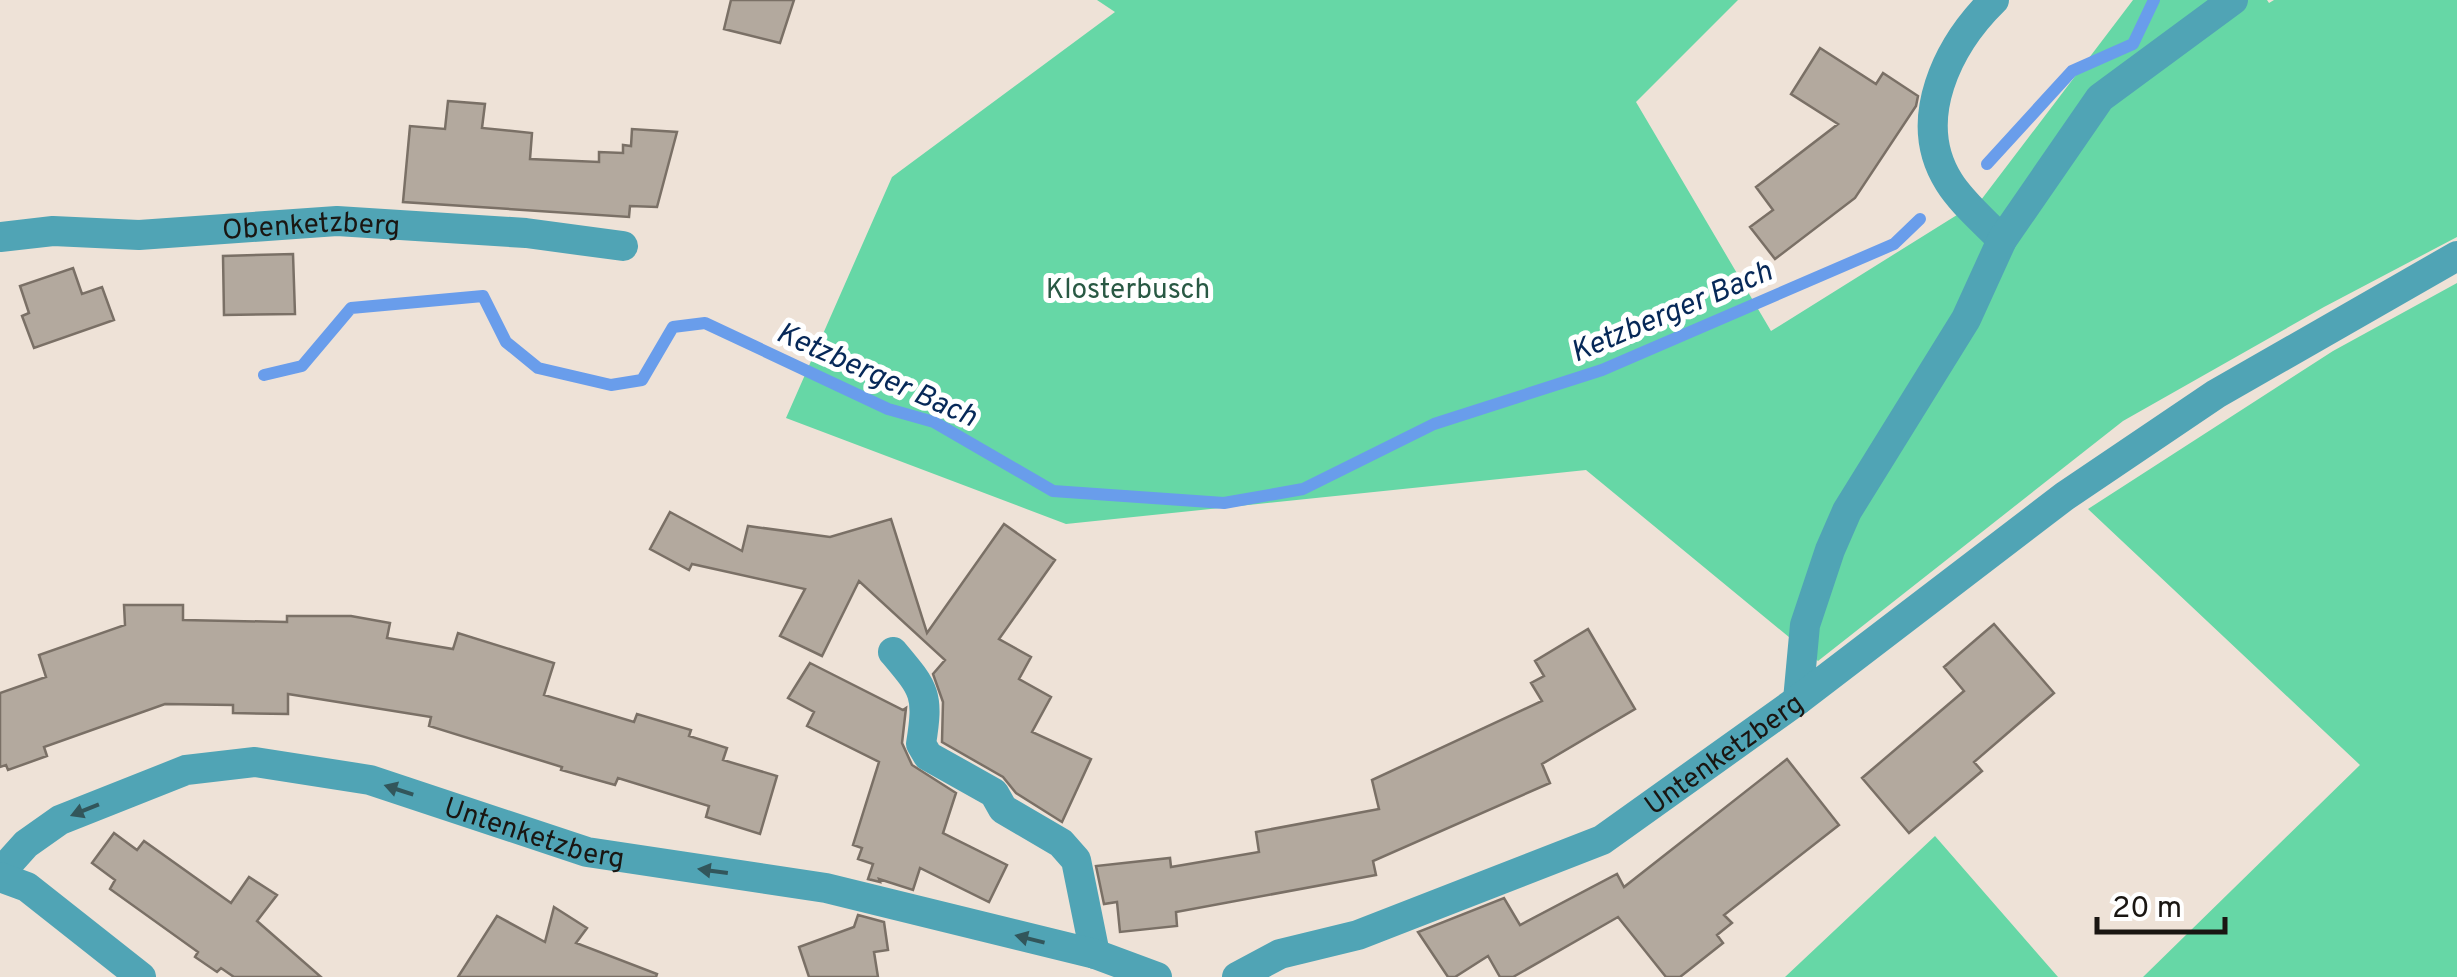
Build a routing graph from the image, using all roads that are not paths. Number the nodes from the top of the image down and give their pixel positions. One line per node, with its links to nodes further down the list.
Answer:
1 (1994, 0): 4 (street)
2 (2233, 0): 4 (street, Untenketzberg)
3 (0, 237): 5 (street, Obenketzberg)
4 (2002, 240): 8 (street, Untenketzberg)
5 (623, 246)
6 (2457, 256): 8 (street)
7 (892, 652): 10 (street)
8 (1798, 700): 13 (street, Untenketzberg)
9 (0, 875): 10 (street, Untenketzberg, one-way to 9); 11 (street)
10 (1095, 954): 12 (street, Untenketzberg)
11 (142, 977)
12 (1157, 977)
13 (1237, 977)

